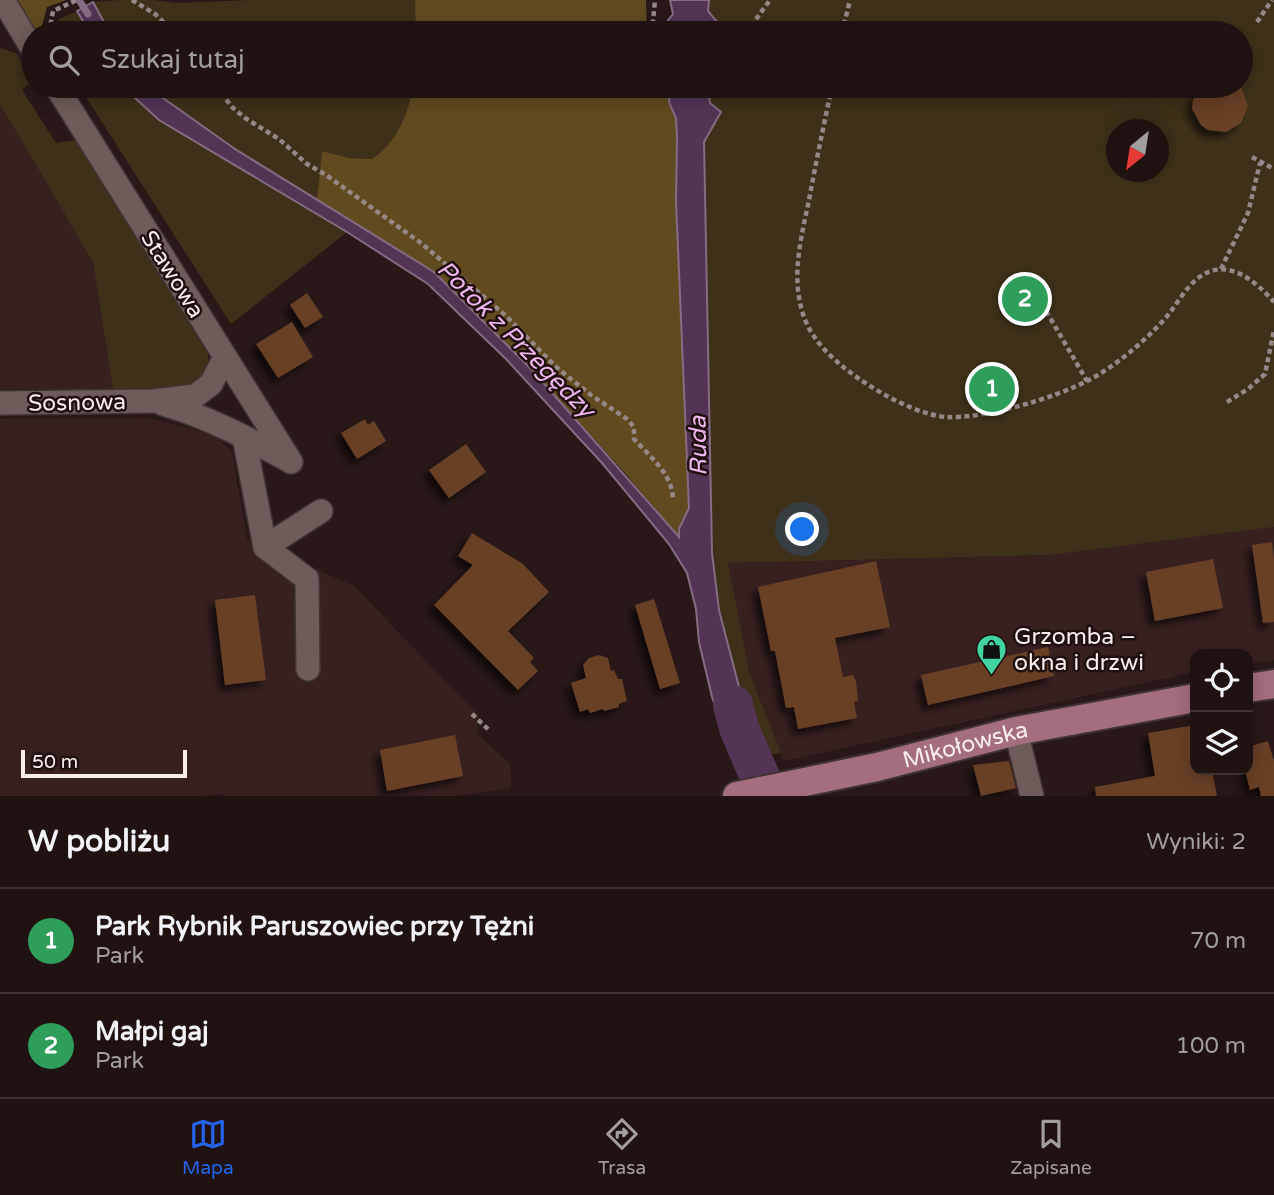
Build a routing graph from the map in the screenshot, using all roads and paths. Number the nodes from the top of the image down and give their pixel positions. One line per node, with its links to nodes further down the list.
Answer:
1 (2, 0): 14 (street)
2 (77, 0): 8 (path)
3 (132, 0): 9 (path)
4 (655, 0): 10 (path)
5 (770, 0): 11 (path)
6 (850, 0): 12 (path)
7 (1273, 0): 13 (path)
8 (51, 21)
9 (162, 21)
10 (653, 21)
11 (755, 21)
12 (845, 21)
13 (1257, 22)
14 (21, 31)
15 (63, 98): 25 (street, Stawowa)
16 (225, 98): 32 (path)
17 (830, 98): 26 (path)
18 (1252, 157): 19 (path)
19 (1260, 163): 20 (path); 21 (path)
20 (1274, 169)
21 (1221, 269): 22 (path); 26 (path)
22 (1274, 302)
23 (1042, 304): 26 (path)
24 (1274, 330): 28 (path)
25 (225, 357): 27 (street, Stawowa); 30 (street)
26 (1087, 381)
27 (251, 399): 30 (street, Sosnowa); 31 (street, Stawowa)
28 (1227, 402)
29 (0, 403): 30 (street, Sosnowa)
30 (195, 405): 31 (street)
31 (244, 437): 34 (street)
32 (673, 499)
33 (320, 510): 34 (street)
34 (265, 547): 35 (street)
35 (308, 669)
36 (1274, 684): 37 (main road)
37 (1253, 687)
38 (1190, 699): 41 (main road, Mikołowska)
39 (472, 714): 40 (path)
40 (489, 730)
41 (1016, 731): 42 (main road, Mikołowska); 43 (street)
42 (737, 796)
43 (1032, 796)

